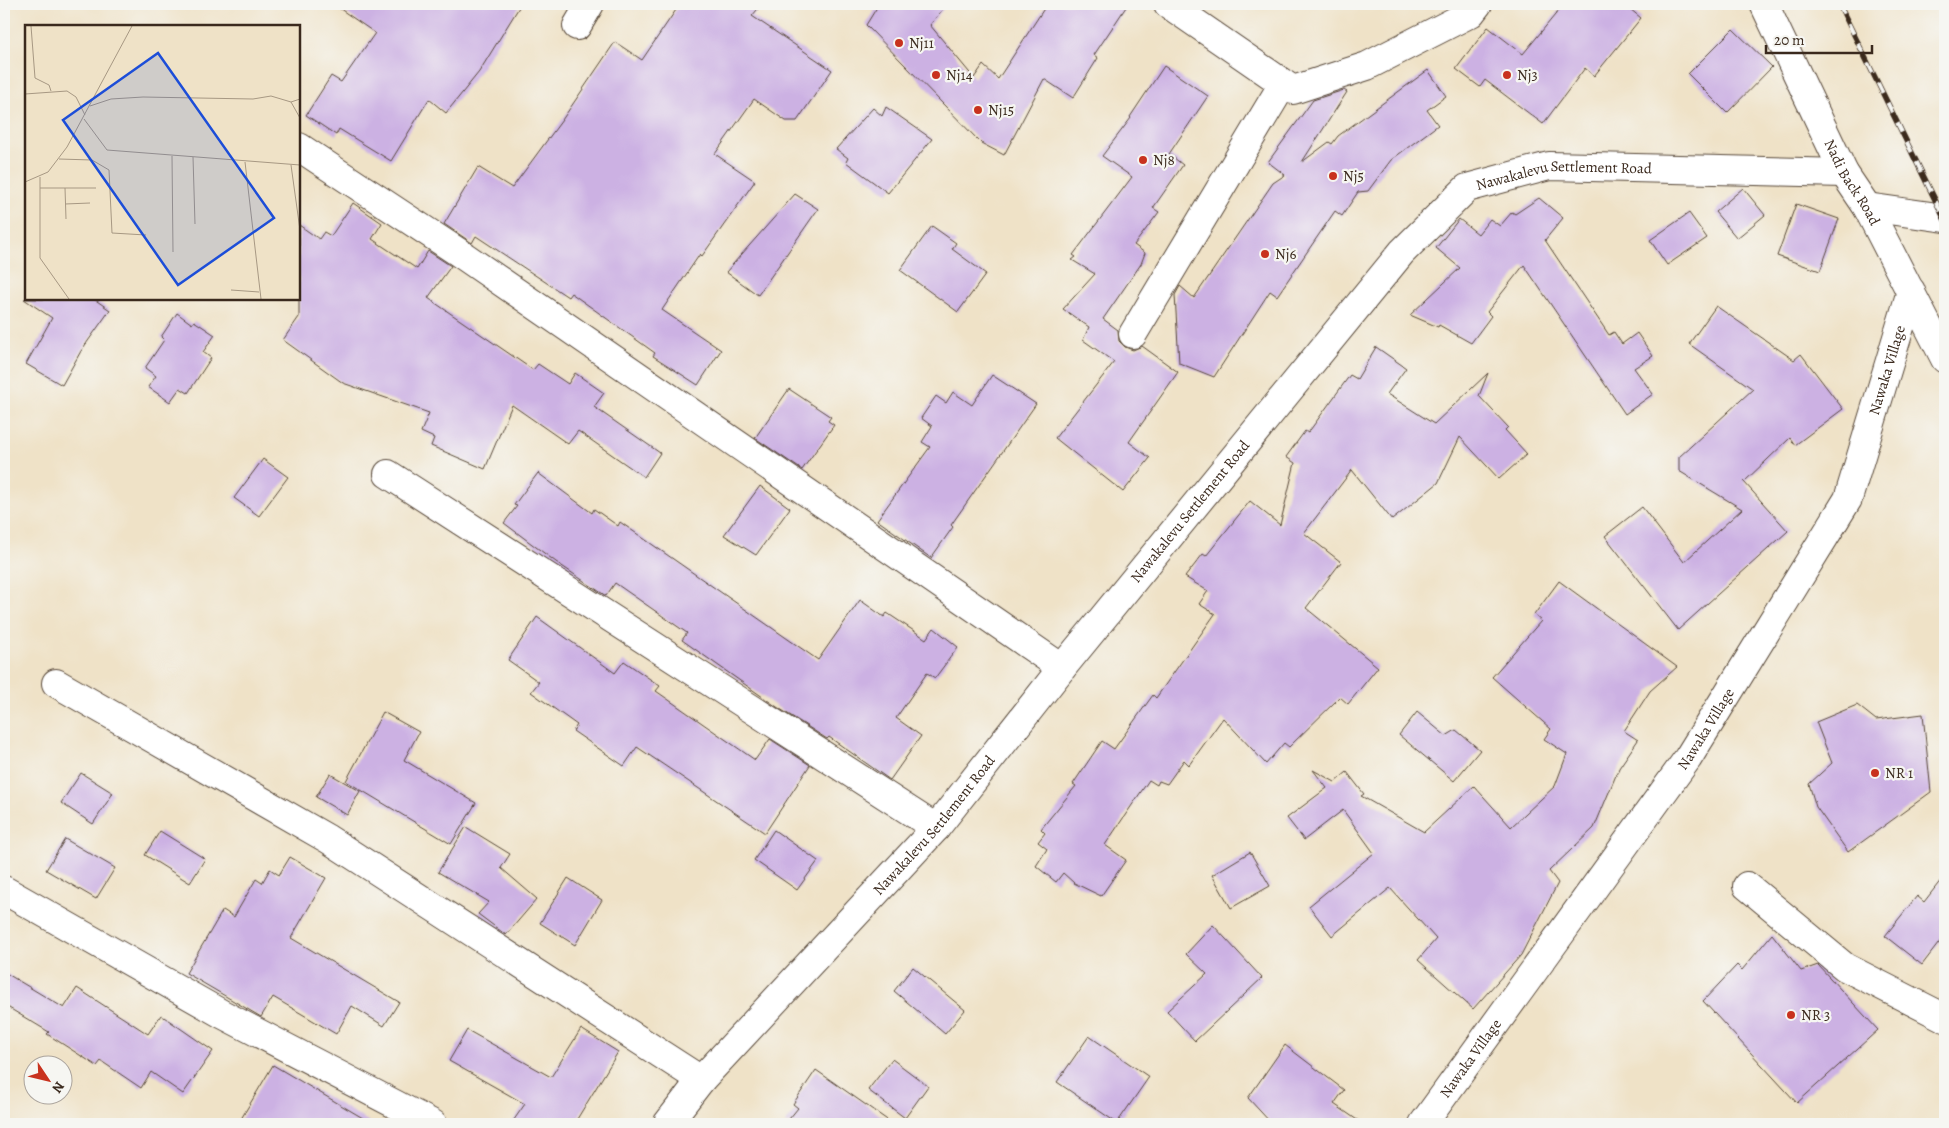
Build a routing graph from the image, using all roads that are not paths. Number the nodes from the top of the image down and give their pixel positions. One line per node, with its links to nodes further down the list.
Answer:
1 (1168, 4): 4 (main road)
2 (1478, 4): 4 (main road)
3 (1764, 4): 6 (main road, Nadi Back Road)
4 (1283, 84): 10 (main road)
5 (300, 148): 13 (main road)
6 (1844, 173): 7 (main road, Nadi Back Road); 13 (main road, Nawakalevu Settlement Road)
7 (1867, 207): 8 (main road); 9 (main road, Nadi Back Road)
8 (1945, 218)
9 (1911, 291): 11 (main road, Nadi Back Road); 22 (main road, Nawaka Village)
10 (1133, 334)
11 (1945, 359)
12 (388, 474): 15 (main road)
13 (1062, 668): 15 (main road, Nawakalevu Settlement Road)
14 (56, 684): 19 (main road)
15 (936, 828): 19 (main road, Nawakalevu Settlement Road)
16 (1747, 886): 18 (main road)
17 (4, 890): 20 (main road)
18 (1945, 1018)
19 (701, 1080): 21 (main road, Nawakalevu Settlement Road)
20 (433, 1124)
21 (667, 1124)
22 (1423, 1124)

